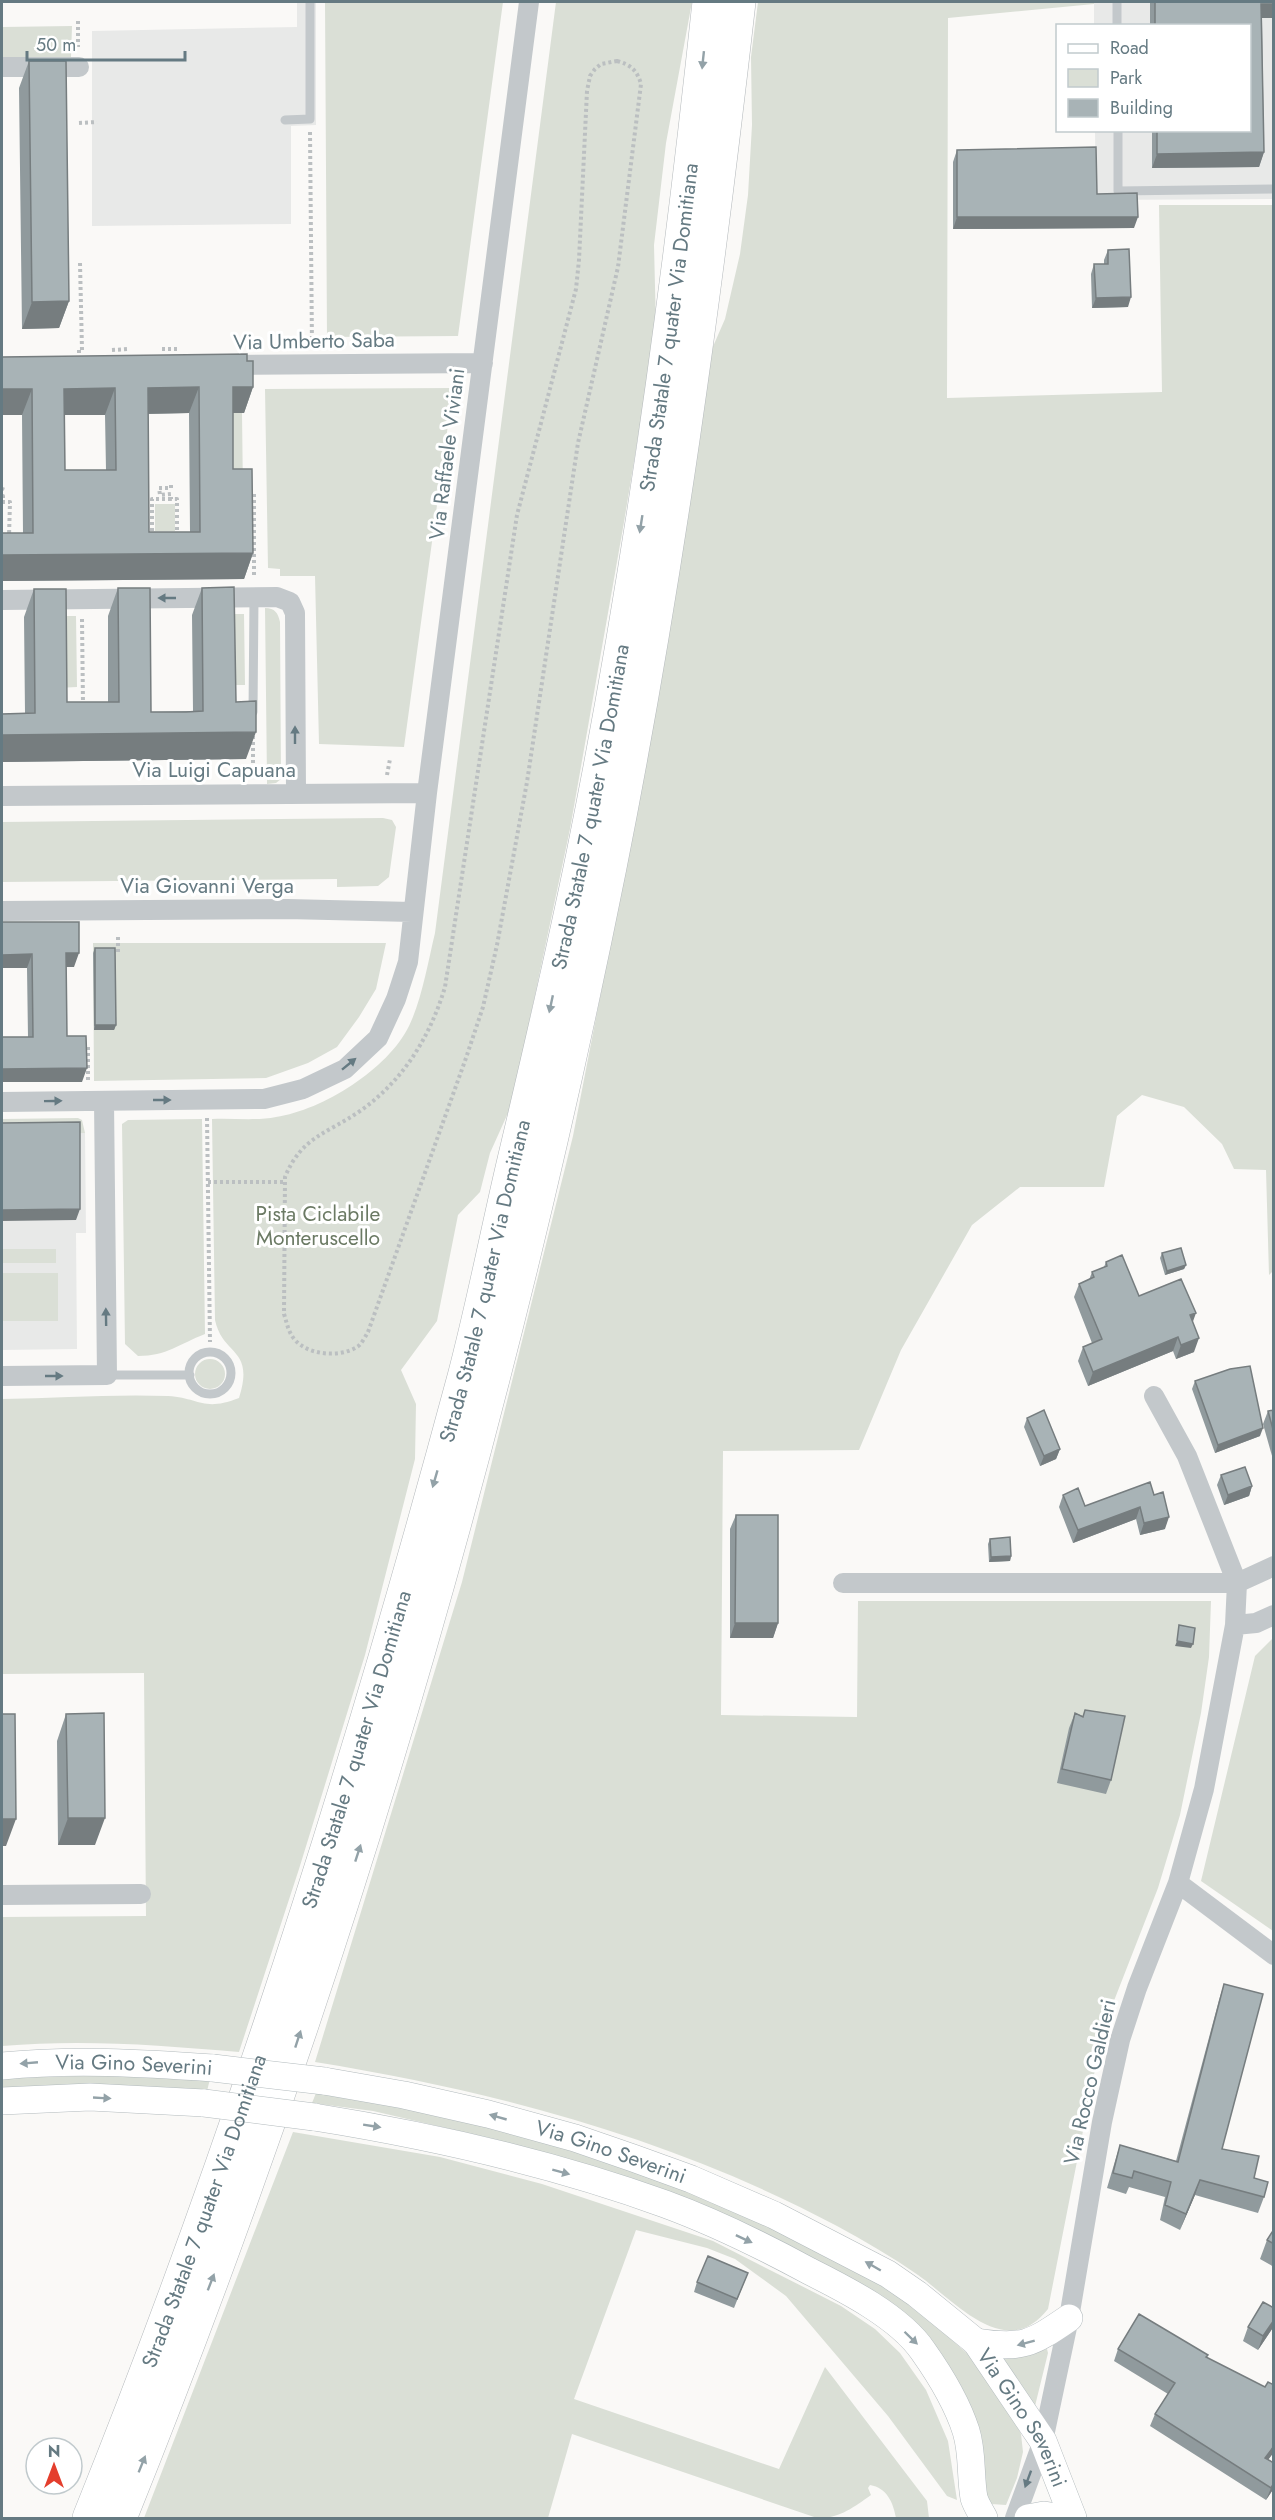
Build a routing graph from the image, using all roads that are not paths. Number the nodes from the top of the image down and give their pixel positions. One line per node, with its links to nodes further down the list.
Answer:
1 (310, 2): 9 (lane)
2 (529, 2): 12 (street, Via Raffaele Viviani)
3 (709, 2): 43 (highway, Strada Statale 7 quater Via Domitiana, one-way to 43)
4 (739, 2): 44 (highway, Strada Statale 7 quater Via Domitiana, one-way to 4)
5 (1117, 2): 6 (lane)
6 (1118, 24)
7 (79, 67): 8 (street)
8 (2, 68)
9 (285, 120)
10 (1118, 132): 11 (lane)
11 (1274, 189)
12 (483, 363): 13 (street, Via Umberto Saba); 18 (street, Via Raffaele Viviani)
13 (210, 366)
14 (254, 590): 15 (street, one-way to 15); 16 (lane); 17 (street, one-way to 14)
15 (2, 600)
16 (253, 726)
17 (296, 793): 18 (street, Via Luigi Capuana); 19 (street, Via Luigi Capuana)
18 (427, 793): 21 (street, Via Raffaele Viviani)
19 (2, 796)
20 (2, 911): 21 (street, Via Giovanni Verga)
21 (412, 912): 22 (street, Via Raffaele Viviani, one-way to 21)
22 (104, 1101): 23 (street, Via Raffaele Viviani, one-way to 22); 24 (street, one-way to 22)
23 (2, 1102)
24 (107, 1375): 25 (lane); 26 (street, one-way to 24)
25 (190, 1375): 25 (lane)
26 (2, 1376)
27 (1154, 1396): 30 (street)
28 (1274, 1566): 30 (street)
29 (843, 1582): 30 (street)
30 (1237, 1582): 32 (street, Via Rocco Galdieri)
31 (1274, 1615): 32 (street)
32 (1235, 1625): 33 (street, Via Rocco Galdieri)
33 (1178, 1883): 36 (street); 39 (street, Via Rocco Galdieri)
34 (141, 1894): 35 (street)
35 (2, 1895)
36 (1274, 1955)
37 (2, 2066): 40 (street, Via Gino Severini, one-way to 37, bridge)
38 (2, 2102): 42 (street, Via Gino Severini, one-way to 42, bridge)
39 (1068, 2318): 40 (street, one-way to 40); 41 (street, Via Rocco Galdieri)
40 (976, 2342): 41 (street, Via Gino Severini)
41 (1043, 2441): 45 (street, Via Rocco Galdieri, one-way to 45); 48 (street, Via Gino Severini)
42 (977, 2512)
43 (89, 2518)
44 (120, 2518)
45 (1016, 2518)
46 (1028, 2518): 47 (street)
47 (1062, 2518)
48 (1073, 2518)

